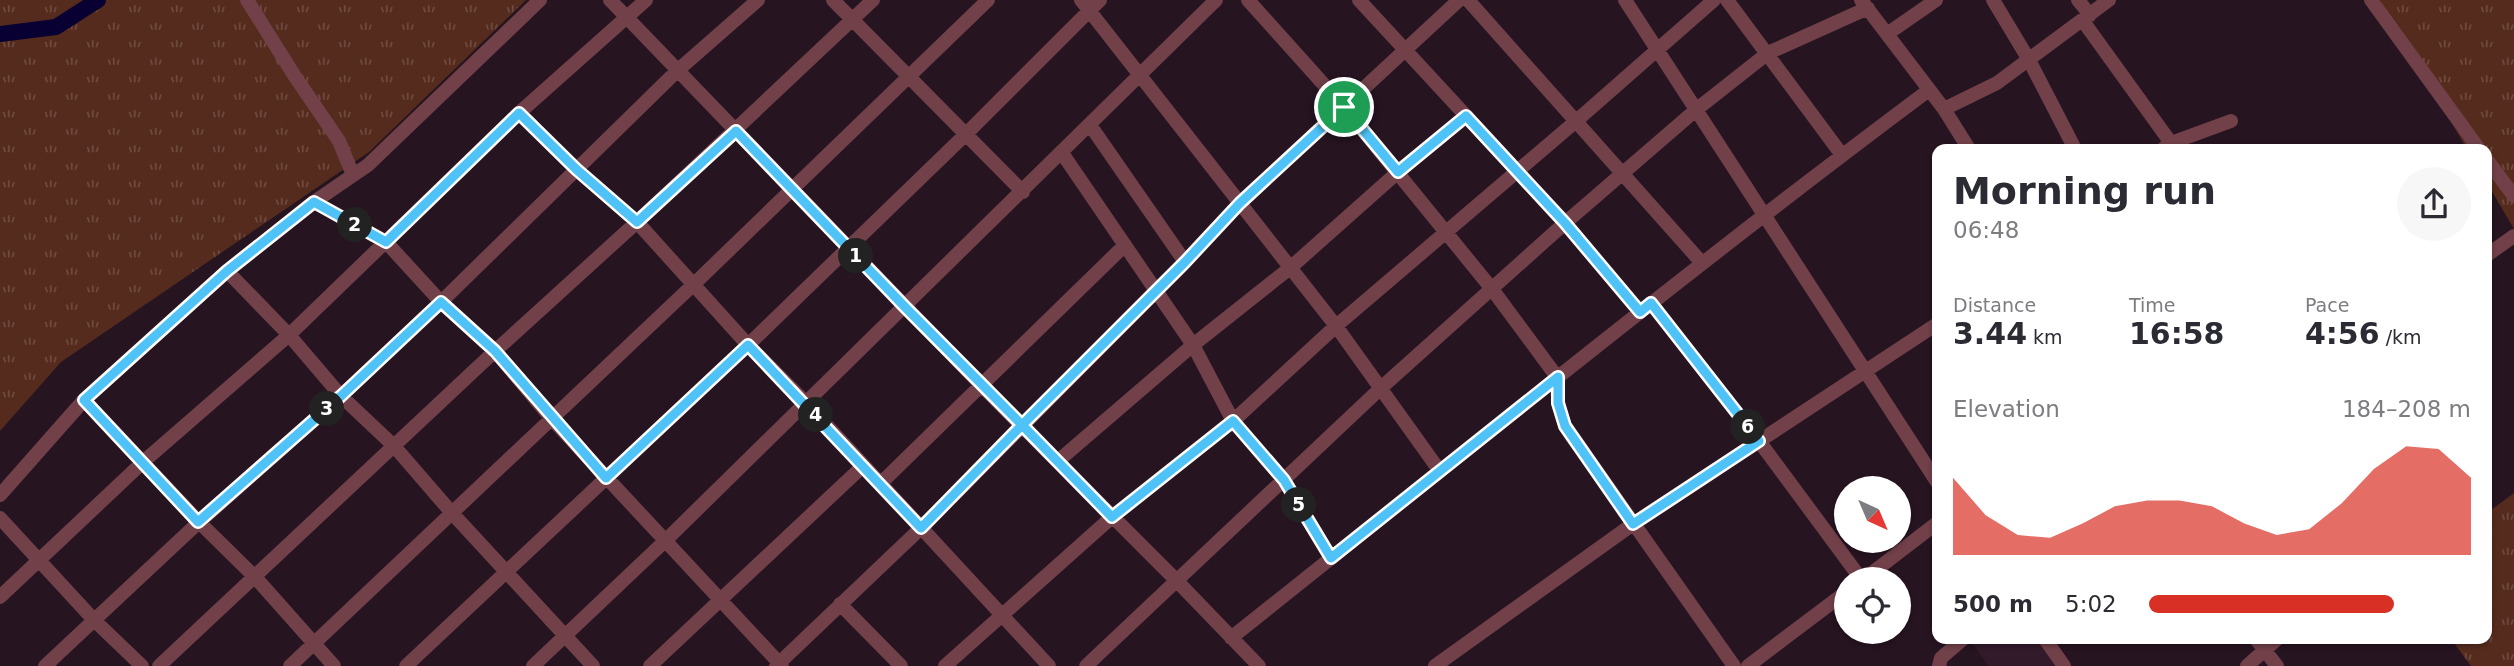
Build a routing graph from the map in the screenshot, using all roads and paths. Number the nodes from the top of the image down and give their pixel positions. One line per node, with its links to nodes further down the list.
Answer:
1 (247, 0): 58 (street)
2 (540, 0): 58 (street)
3 (610, 0): 25 (street)
4 (646, 0): 25 (street)
5 (758, 0): 32 (street)
6 (833, 0): 26 (street)
7 (873, 0): 26 (street)
8 (988, 0): 34 (street)
9 (1216, 0): 33 (street)
10 (1248, 0): 36 (street)
11 (1359, 0): 29 (street)
12 (1459, 0): 29 (street)
13 (1468, 0): 42 (street)
14 (1625, 0): 28 (street)
15 (1714, 0): 28 (street)
16 (1727, 0): 30 (street)
17 (1936, 0): 27 (street)
18 (1993, 0): 31 (street)
19 (2078, 0): 24 (street)
20 (2109, 0): 24 (street)
21 (2371, 0): 50 (street)
22 (1090, 3): 33 (street); 45 (street)
23 (1865, 4): 27 (street); 30 (street)
24 (2087, 18): 31 (street); 48 (street)
25 (627, 19): 32 (street); 39 (street)
26 (852, 20): 34 (street); 44 (street)
27 (1888, 34): 35 (street)
28 (1658, 49): 37 (street); 42 (street)
29 (1405, 50): 36 (street); 40 (street)
30 (1768, 53): 37 (street); 52 (street)
31 (2029, 60): 38 (street); 47 (street)
32 (677, 71): 44 (street); 54 (street)
33 (1140, 75): 43 (street); 63 (street)
34 (910, 78): 45 (street); 59 (street)
35 (1929, 90): 38 (street); 52 (street)
36 (1344, 107): 55 (street); 63 (street)
37 (1697, 109): 57 (street); 64 (street)
38 (1944, 109): 46 (street)
39 (519, 113): 54 (street); 69 (street)
40 (1466, 116): 55 (street); 56 (street)
41 (2231, 121): 49 (street)
42 (1575, 122): 56 (street); 57 (street)
43 (1090, 125): 51 (street); 73 (street)
44 (736, 131): 59 (street); 65 (street)
45 (965, 134): 60 (street); 71 (street)
46 (1966, 144)
47 (2072, 144)
48 (2167, 144)
49 (2176, 144)
50 (2475, 144)
51 (1062, 153): 60 (street); 70 (street)
52 (1842, 155): 64 (street)
53 (2492, 166): 61 (street)
54 (576, 169): 65 (street); 80 (street)
55 (1398, 172): 67 (street); 75 (street)
56 (1518, 172): 66 (street); 67 (street)
57 (1622, 173): 66 (street); 74 (street)
58 (354, 175): 62 (street)
59 (793, 191): 71 (street); 77 (street)
60 (1023, 192): 81 (street)
61 (2514, 195)
62 (314, 202): 69 (street); 76 (street)
63 (1240, 203): 73 (street); 75 (street)
64 (1763, 215): 74 (street); 89 (street)
65 (637, 222): 77 (street); 88 (street)
66 (1565, 223): 78 (street); 82 (street)
67 (1448, 233): 78 (street); 83 (street)
68 (2514, 236): 72 (street)
69 (386, 242): 80 (street); 85 (street)
70 (1125, 245): 79 (street); 91 (street)
71 (848, 248): 81 (street); 86 (street)
72 (2492, 251)
73 (1185, 262): 79 (street)
74 (1702, 263): 82 (street)
75 (1290, 268): 83 (street); 87 (street)
76 (227, 271): 85 (street); 94 (street)
77 (694, 284): 86 (street); 96 (street)
78 (1492, 289): 90 (street); 92 (street)
79 (1156, 290): 87 (street); 98 (street)
80 (441, 302): 88 (street); 93 (street)
81 (905, 307): 91 (street); 95 (street)
82 (1646, 307): 90 (street); 99 (street)
83 (1336, 326): 92 (street); 97 (street)
84 (1932, 327): 89 (street)
85 (289, 335): 93 (street); 102 (street)
86 (748, 345): 95 (street); 106 (street)
87 (1193, 345): 97 (street); 101 (street)
88 (495, 351): 96 (street); 100 (street)
89 (1864, 371): 99 (street); 105 (street)
90 (1558, 377): 104 (street); 114 (street)
91 (981, 385): 98 (street); 108 (street)
92 (1381, 387): 104 (street); 107 (street)
93 (341, 396): 100 (street); 113 (street)
94 (84, 400): 102 (street); 109 (street)
95 (806, 403): 103 (street); 117 (street)
96 (552, 419): 106 (street); 110 (street)
97 (1233, 421): 107 (street); 111 (street)
98 (1022, 425): 101 (street); 116 (street)
99 (1759, 441): 114 (street); 120 (street)
100 (394, 446): 110 (street); 123 (street)
101 (1058, 461): 111 (street)
102 (143, 462): 113 (street); 119 (street)
103 (863, 466): 108 (street); 126 (street)
104 (1439, 470): 118 (street)
105 (1932, 474)
106 (606, 478): 117 (street); 122 (street)
107 (1284, 480): 118 (street); 124 (street)
108 (880, 484): 116 (street)
109 (0, 495)
110 (452, 513): 122 (street); 133 (street)
111 (1112, 517): 124 (street); 129 (street)
112 (0, 518): 119 (street)
113 (198, 522): 123 (street); 130 (street)
114 (1633, 524): 152 (street); 153 (street)
115 (1932, 527): 121 (street)
116 (921, 528): 128 (street); 129 (street)
117 (664, 541): 126 (street); 131 (street)
118 (1331, 558): 132 (street)
119 (39, 561): 125 (street); 130 (street)
120 (1854, 567)
121 (1879, 567)
122 (506, 572): 131 (street); 143 (street)
123 (255, 577): 133 (street); 140 (street)
124 (1176, 580): 132 (street); 150 (street)
125 (0, 597)
126 (719, 601): 137 (street); 146 (street)
127 (1834, 601): 154 (street)
128 (840, 604): 137 (street); 147 (street)
129 (1003, 614): 148 (street); 149 (street)
130 (94, 620): 138 (street); 139 (street)
131 (565, 635): 144 (street); 145 (street)
132 (1231, 638): 151 (street)
133 (313, 644): 141 (street); 142 (street)
134 (1957, 644): 155 (street)
135 (2049, 644): 156 (street)
136 (2260, 645): 157 (street); 158 (street)
137 (779, 665)
138 (45, 666)
139 (142, 666)
140 (159, 666)
141 (290, 666)
142 (334, 666)
143 (406, 666)
144 (533, 666)
145 (593, 666)
146 (650, 666)
147 (901, 666)
148 (946, 666)
149 (1049, 666)
150 (1086, 666)
151 (1259, 666)
152 (1435, 666)
153 (1734, 666)
154 (1748, 666)
155 (1939, 666)
156 (2064, 666)
157 (2247, 666)
158 (2277, 666)

